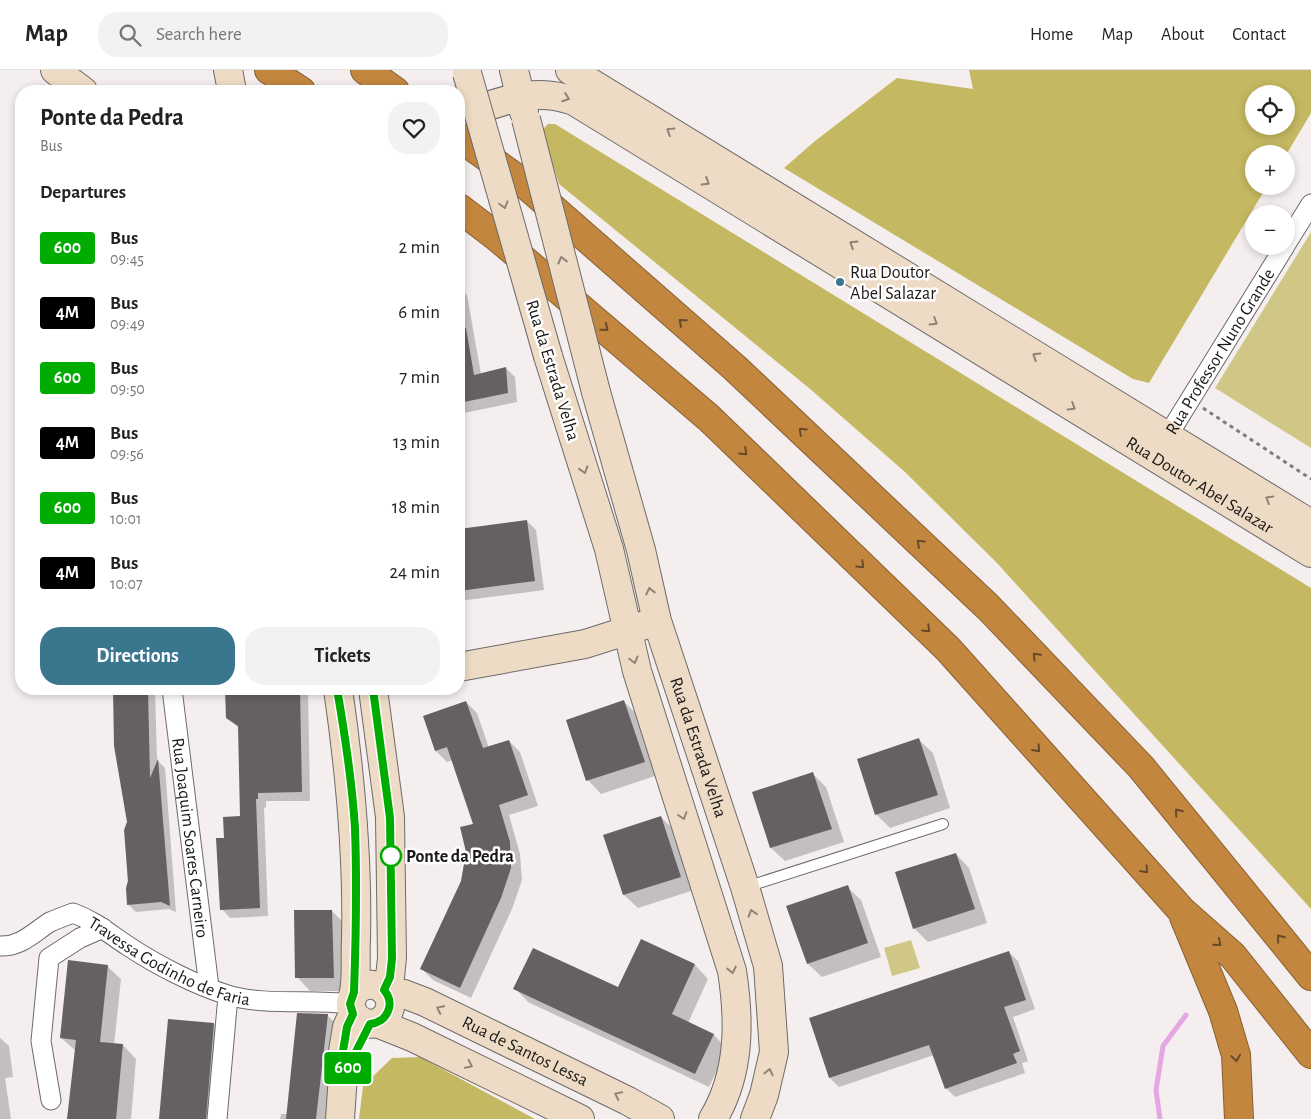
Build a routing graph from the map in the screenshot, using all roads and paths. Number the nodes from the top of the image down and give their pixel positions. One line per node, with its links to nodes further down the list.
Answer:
1 (55, 70): 6 (street)
2 (269, 70): 7 (highway)
3 (365, 70): 8 (highway)
4 (570, 70): 17 (street, Rua Doutor Abel Salazar, one-way to 4)
5 (467, 72): 10 (street, Rua da Estrada Velha, bridge)
6 (75, 85)
7 (292, 85)
8 (386, 85)
9 (516, 96): 10 (street); 17 (street, Rua Doutor Abel Salazar, one-way to 17); 21 (street, Rua da Estrada Velha, one-way to 9, bridge)
10 (476, 110): 22 (street, Rua da Estrada Velha, one-way to 22, bridge)
11 (465, 141): 33 (highway, one-way to 11)
12 (1311, 204): 14 (street, Rua Professor Nuno Grande)
13 (465, 213): 30 (highway, one-way to 30)
14 (1295, 230)
15 (1280, 255): 16 (street, Rua Professor Nuno Grande)
16 (1191, 399): 17 (street, Rua Professor Nuno Grande); 18 (path)
17 (1161, 447): 19 (street, Rua Doutor Abel Salazar, one-way to 17); 20 (street, Rua Doutor Abel Salazar)
18 (1311, 479)
19 (1311, 524)
20 (1311, 553)
21 (657, 621): 22 (street); 28 (street, Rua da Estrada Velha)
22 (627, 632): 23 (street); 29 (street, Rua da Estrada Velha, one-way to 29)
23 (465, 666)
24 (173, 695): 34 (street, Rua Joaquim Soares Carneiro)
25 (339, 695): 37 (street)
26 (374, 695): 35 (street)
27 (943, 824): 28 (lane)
28 (742, 880): 29 (street); 45 (street, Rua da Estrada Velha, one-way to 28)
29 (705, 885): 44 (street, Rua da Estrada Velha, one-way to 44)
30 (1182, 911): 38 (highway, one-way to 38); 46 (highway, one-way to 46)
31 (103, 928): 32 (street, Travessa Godinho de Faria); 34 (street, Travessa Godinho de Faria); 39 (street)
32 (0, 946)
33 (1311, 976)
34 (209, 987): 36 (street, Travessa Godinho de Faria)
35 (386, 991): 37 (street); 43 (street, Rua de Santos Lessa, one-way to 35)
36 (228, 996): 37 (street, Travessa Godinho de Faria); 40 (street)
37 (361, 1011): 41 (street); 42 (street, one-way to 42)
38 (1311, 1054)
39 (52, 1100)
40 (218, 1119)
41 (340, 1119)
42 (580, 1119)
43 (660, 1119)
44 (713, 1119)
45 (755, 1119)
46 (1240, 1119)

